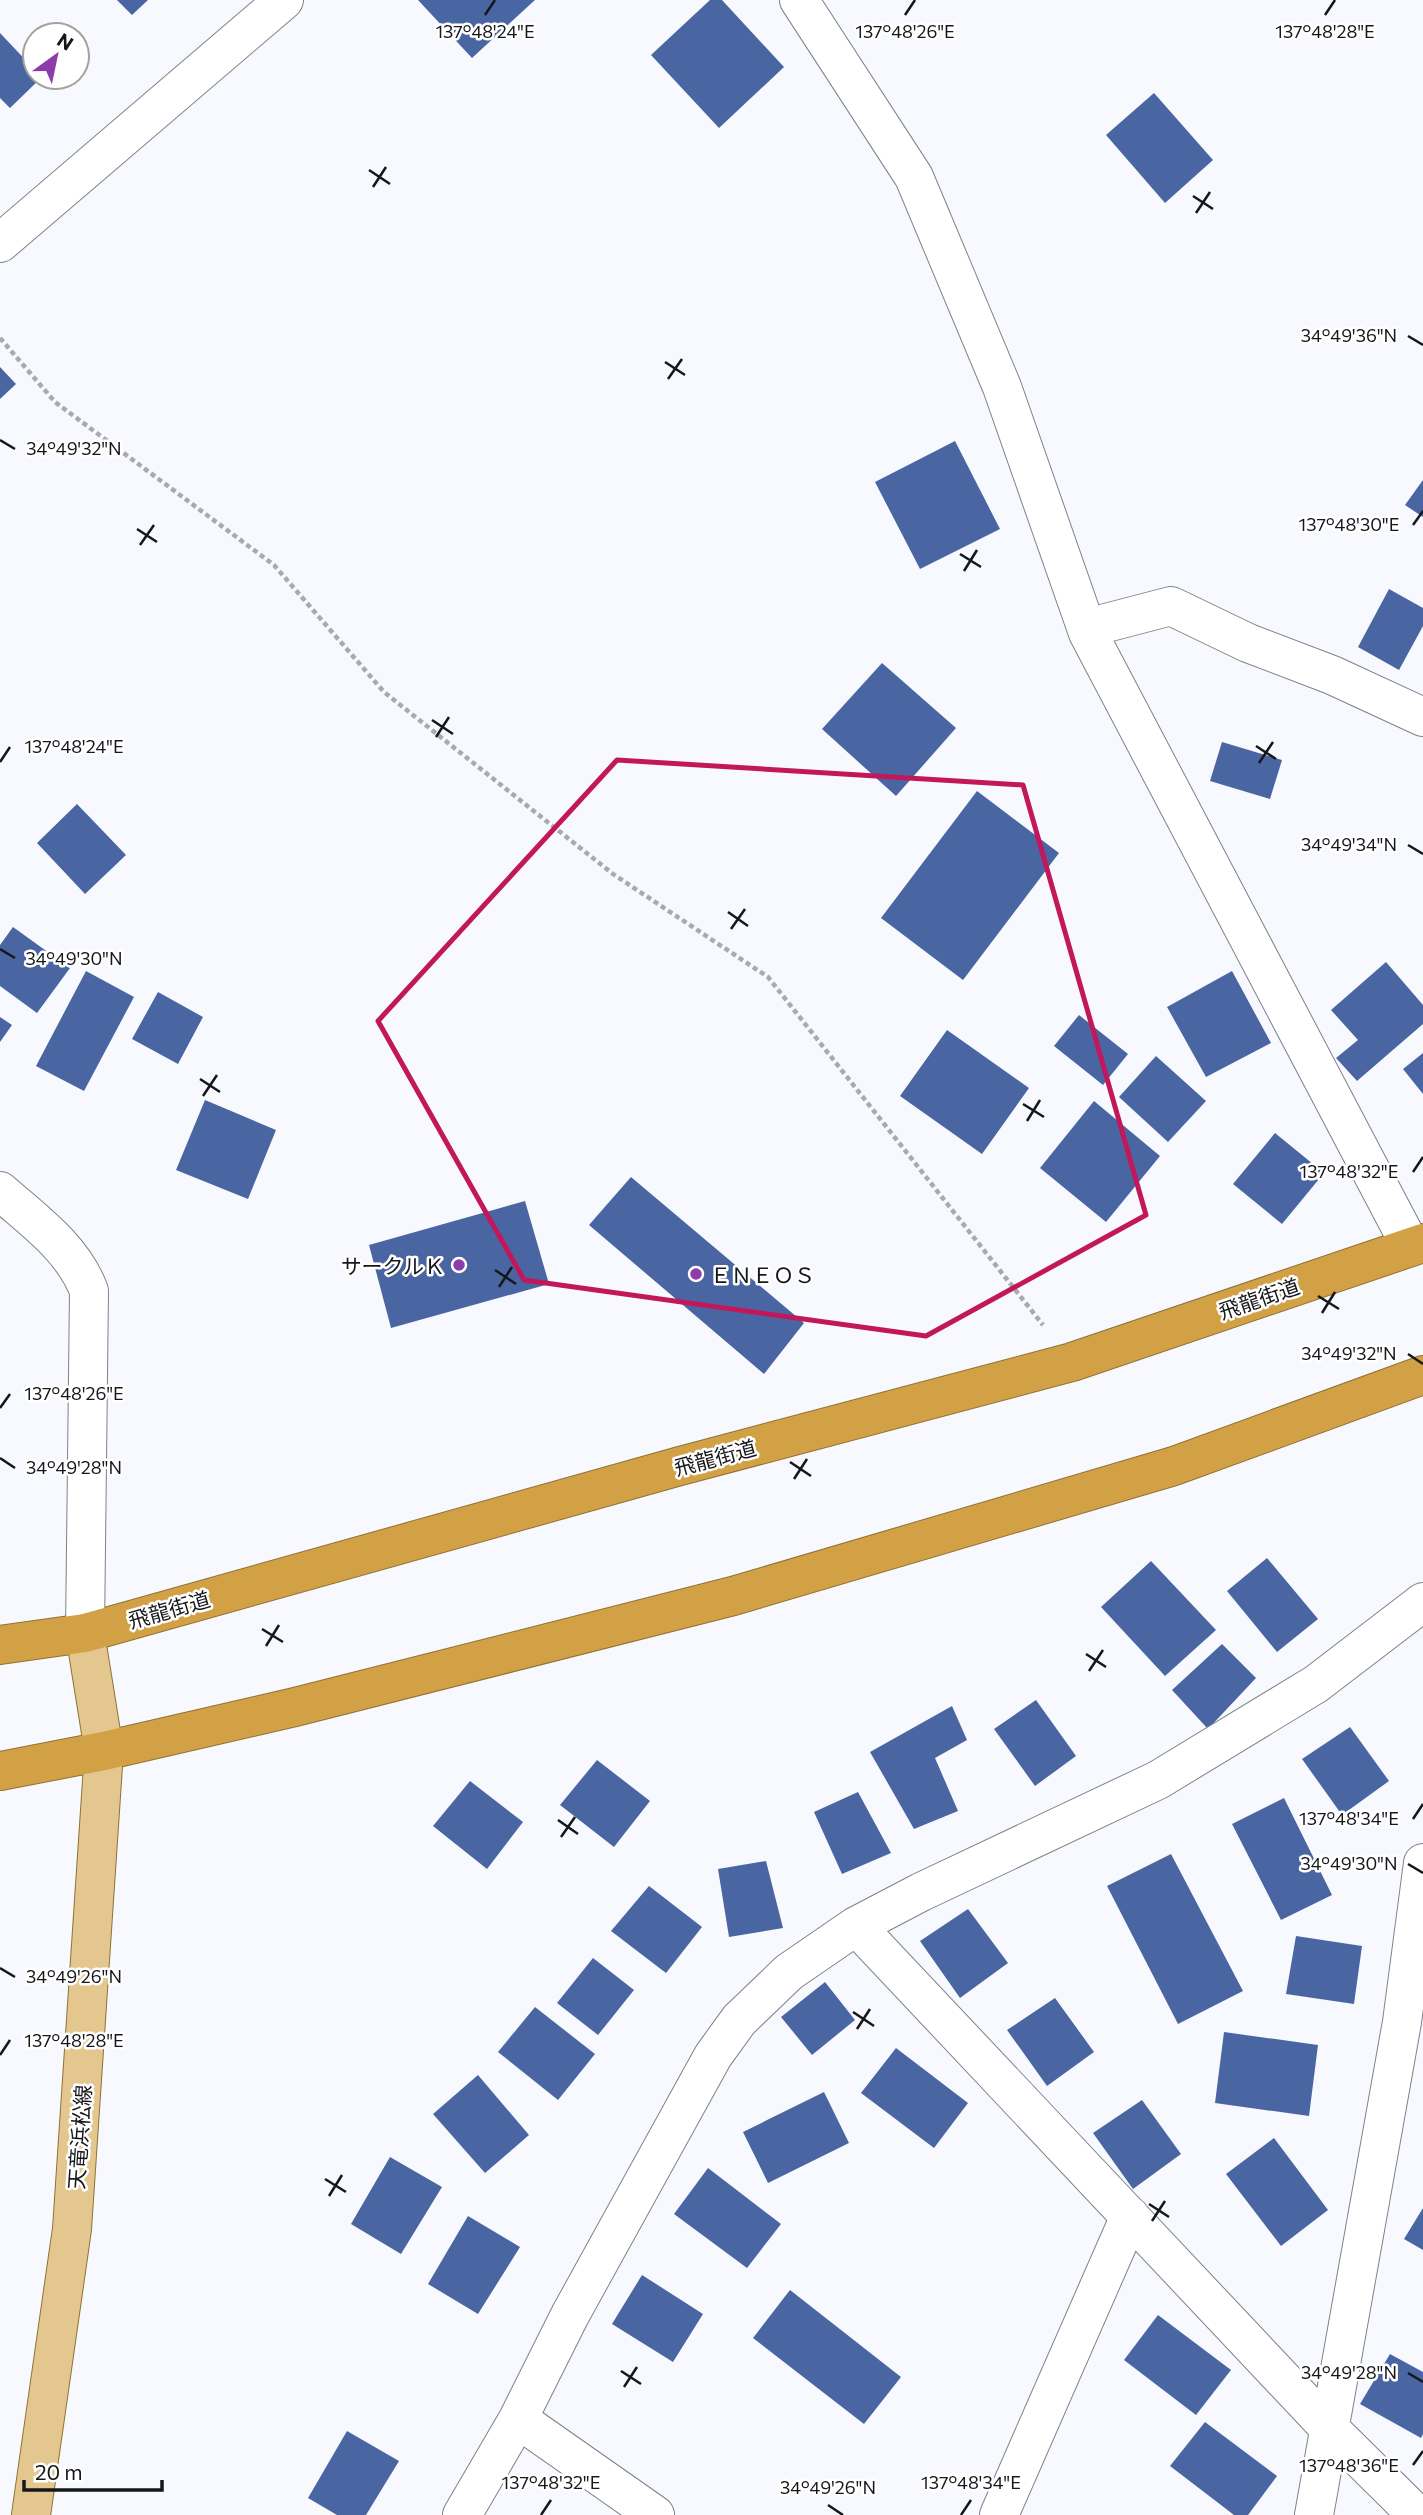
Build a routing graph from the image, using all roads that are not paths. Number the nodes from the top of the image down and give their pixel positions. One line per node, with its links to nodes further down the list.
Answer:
1 (284, 0): 3 (street)
2 (799, 0): 4 (street)
3 (0, 243)
4 (1088, 634): 5 (street); 7 (street)
5 (1423, 717)
6 (0, 1191): 10 (street)
7 (1417, 1245): 10 (highway, 飛龍街道)
8 (1423, 1376): 12 (highway)
9 (1423, 1602): 15 (street)
10 (85, 1633): 11 (highway, 飛龍街道); 12 (main road, 天竜浜松線)
11 (0, 1644)
12 (104, 1751): 13 (highway); 19 (main road, 天竜浜松線)
13 (0, 1771)
14 (1423, 1863): 18 (street)
15 (856, 1926): 16 (street); 17 (street)
16 (1130, 2216): 18 (street); 22 (street)
17 (518, 2419): 20 (street); 21 (street)
18 (1329, 2428): 23 (street); 24 (street)
19 (31, 2515)
20 (463, 2515)
21 (655, 2515)
22 (999, 2515)
23 (1314, 2515)
24 (1417, 2515)

